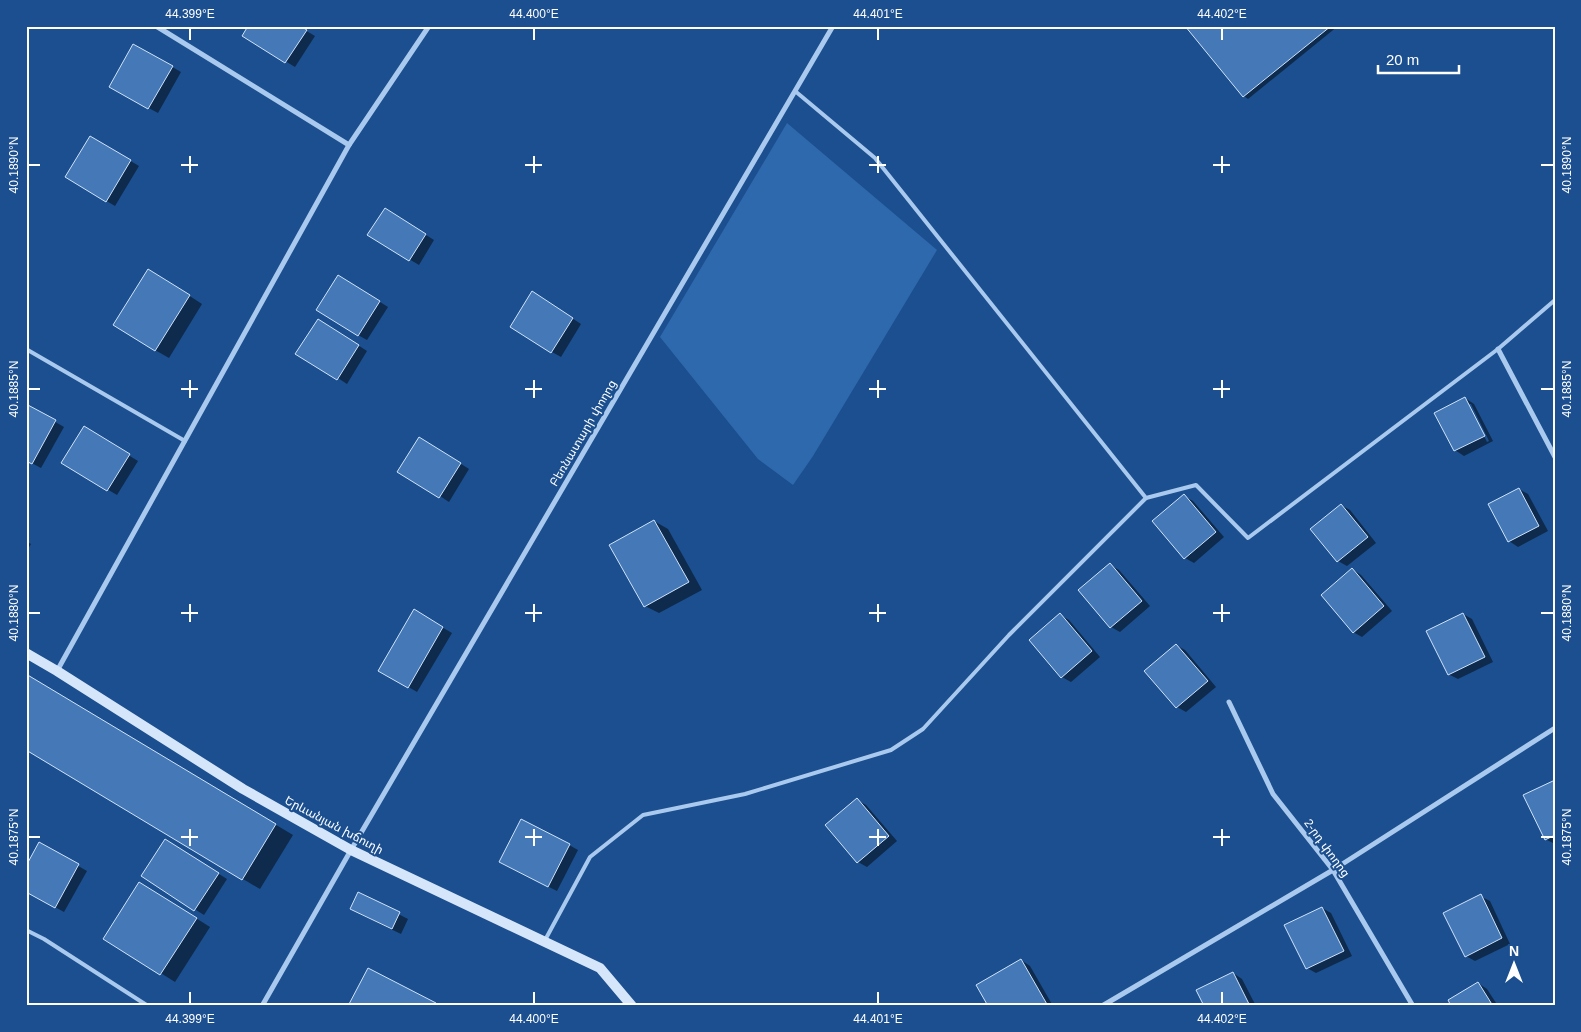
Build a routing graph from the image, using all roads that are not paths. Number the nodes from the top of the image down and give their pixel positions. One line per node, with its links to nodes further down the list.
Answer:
1 (156, 26): 5 (street)
2 (429, 26): 5 (street)
3 (833, 26): 4 (street, Բեռնատարի փողոց)
4 (795, 91): 11 (lane); 16 (street, Բեռնատարի փողոց)
5 (349, 144): 9 (street)
6 (1555, 300): 8 (lane)
7 (26, 349): 9 (lane)
8 (1498, 349): 10 (street); 11 (lane)
9 (185, 441): 13 (street)
10 (1555, 457)
11 (1146, 498): 19 (lane)
12 (26, 653): 13 (main road, Երևանյան խճուղի)
13 (57, 671): 16 (main road, Երևանյան խճուղի)
14 (1229, 702): 17 (street, 2-րդ փողոց)
15 (1555, 728): 17 (street)
16 (351, 850): 19 (main road, Երևանյան խճուղի); 21 (street, Բեռնատարի փողոց)
17 (1333, 870): 23 (street); 24 (street, 2-րդ փողոց)
18 (26, 930): 20 (lane)
19 (544, 942): 22 (main road, Երևանյան խճուղի)
20 (148, 1006)
21 (262, 1006)
22 (632, 1006)
23 (1102, 1006)
24 (1413, 1006)

